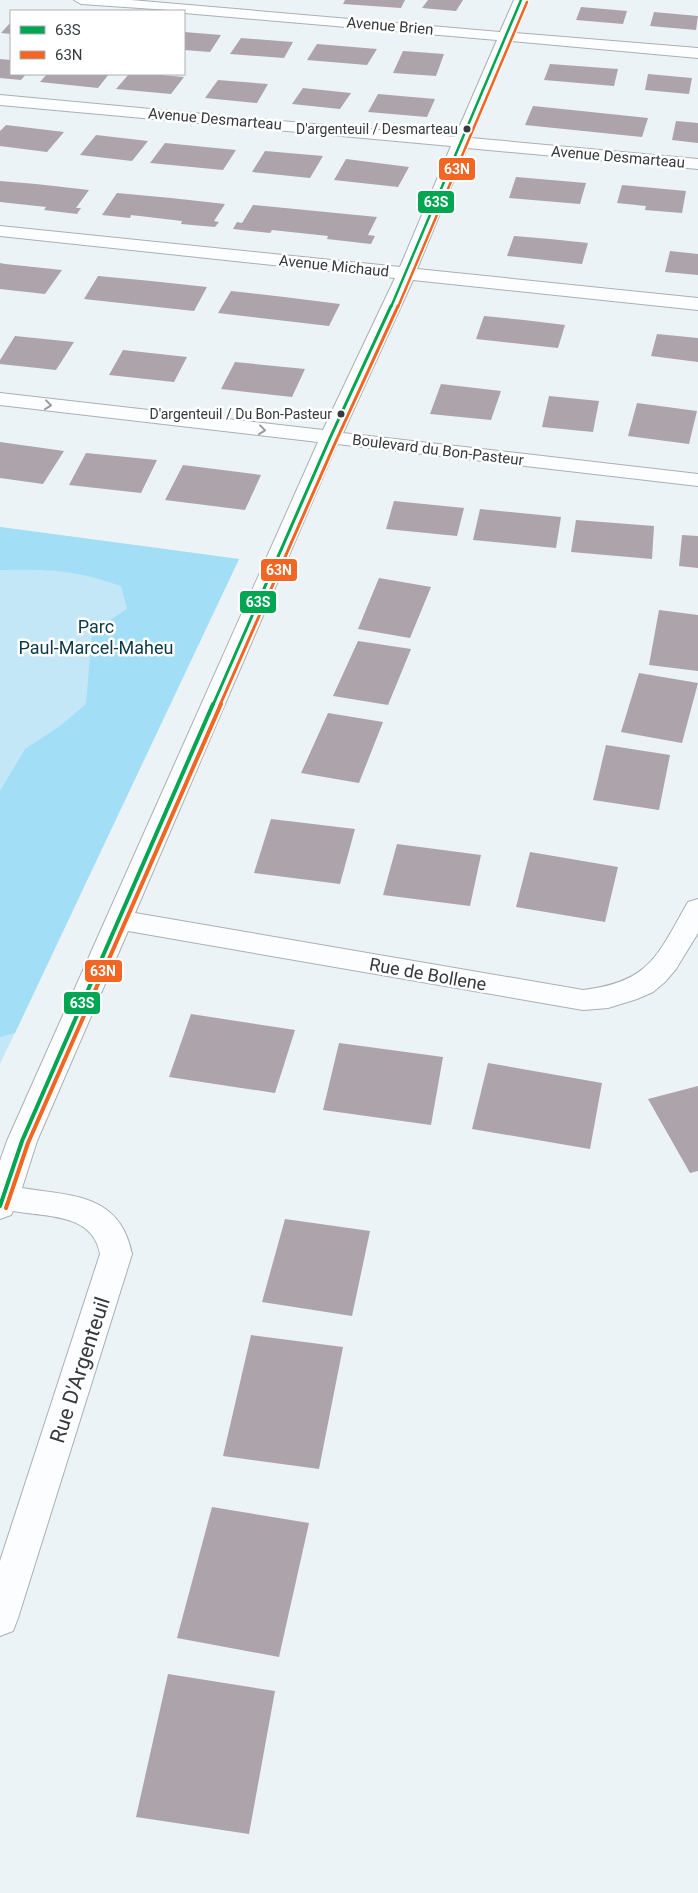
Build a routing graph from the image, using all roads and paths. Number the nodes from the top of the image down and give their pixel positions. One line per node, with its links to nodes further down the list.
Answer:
1 (81, 0): 3 (street, Avenue Brien)
2 (521, 0): 3 (street, Rue D'Argenteuil)
3 (506, 36): 4 (street, Avenue Brien); 6 (street, Rue D'Argenteuil)
4 (698, 53)
5 (0, 100): 6 (street, Avenue Desmarteau)
6 (461, 142): 7 (street, Avenue Desmarteau); 9 (street, Rue D'Argenteuil)
7 (698, 164)
8 (0, 231): 9 (street, Avenue Michaud)
9 (406, 274): 10 (street, Avenue Michaud); 12 (street, Rue D'Argenteuil)
10 (698, 304)
11 (0, 399): 12 (street, Boulevard du Bon-Pasteur, one-way to 12)
12 (330, 438): 13 (street, Boulevard du Bon-Pasteur); 15 (street, Rue D'Argenteuil)
13 (698, 480)
14 (698, 909): 15 (street, Rue de Bollene)
15 (118, 920): 16 (street, Rue D'Argenteuil)
16 (1, 1202): 17 (street, Rue D'Argenteuil)
17 (0, 1618)

